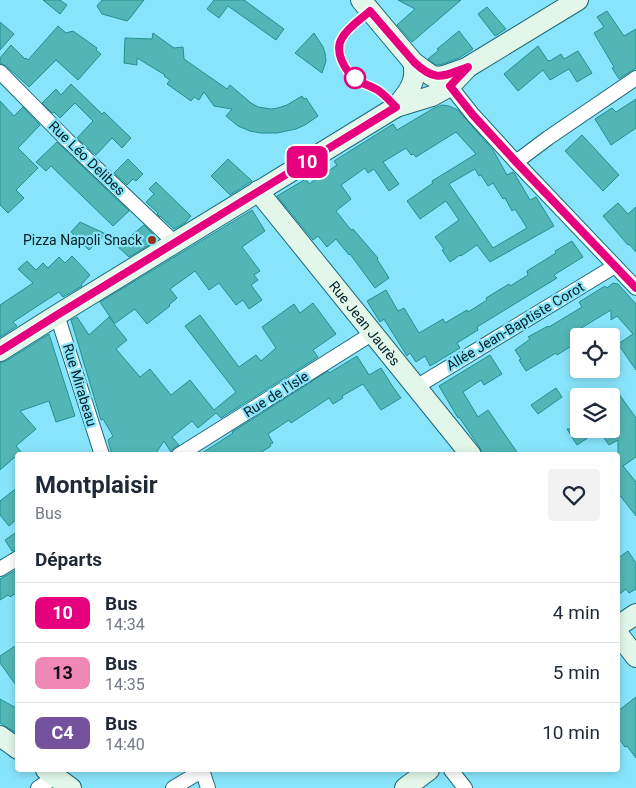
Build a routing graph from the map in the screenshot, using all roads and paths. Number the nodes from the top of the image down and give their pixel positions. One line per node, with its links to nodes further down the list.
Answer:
1 (361, 0): 3 (main road)
2 (578, 0): 4 (main road)
3 (414, 62): 4 (main road); 8 (main road)
4 (474, 64): 7 (main road)
5 (0, 72): 11 (street, Rue Léo Delibes)
6 (636, 78): 9 (street)
7 (450, 86): 8 (main road); 9 (street)
8 (396, 107): 10 (main road)
9 (516, 162): 12 (street)
10 (258, 191): 11 (main road); 15 (main road, Rue Jean Jaurès)
11 (175, 243): 14 (main road)
12 (615, 266): 13 (street); 17 (street, Allée Jean-Baptiste Corot)
13 (636, 288)
14 (57, 315): 16 (main road); 18 (street, Rue Mirabeau)
15 (373, 333): 17 (main road, Rue Jean Jaurès); 19 (street, Rue de l'Isle)
16 (0, 351)
17 (416, 387): 20 (main road, Rue Jean Jaurès)
18 (101, 452)
19 (185, 452)
20 (469, 452)
21 (15, 560): 22 (street)
22 (0, 569)
23 (636, 614): 24 (main road)
24 (620, 625)
25 (620, 637): 26 (main road)
26 (636, 657)
27 (0, 736): 28 (main road)
28 (15, 747)
29 (199, 772): 35 (street)
30 (203, 772): 36 (street)
31 (426, 772): 37 (main road)
32 (453, 772): 38 (street)
33 (58, 778): 34 (street)
34 (38, 788)
35 (174, 788)
36 (208, 788)
37 (405, 788)
38 (465, 788)

